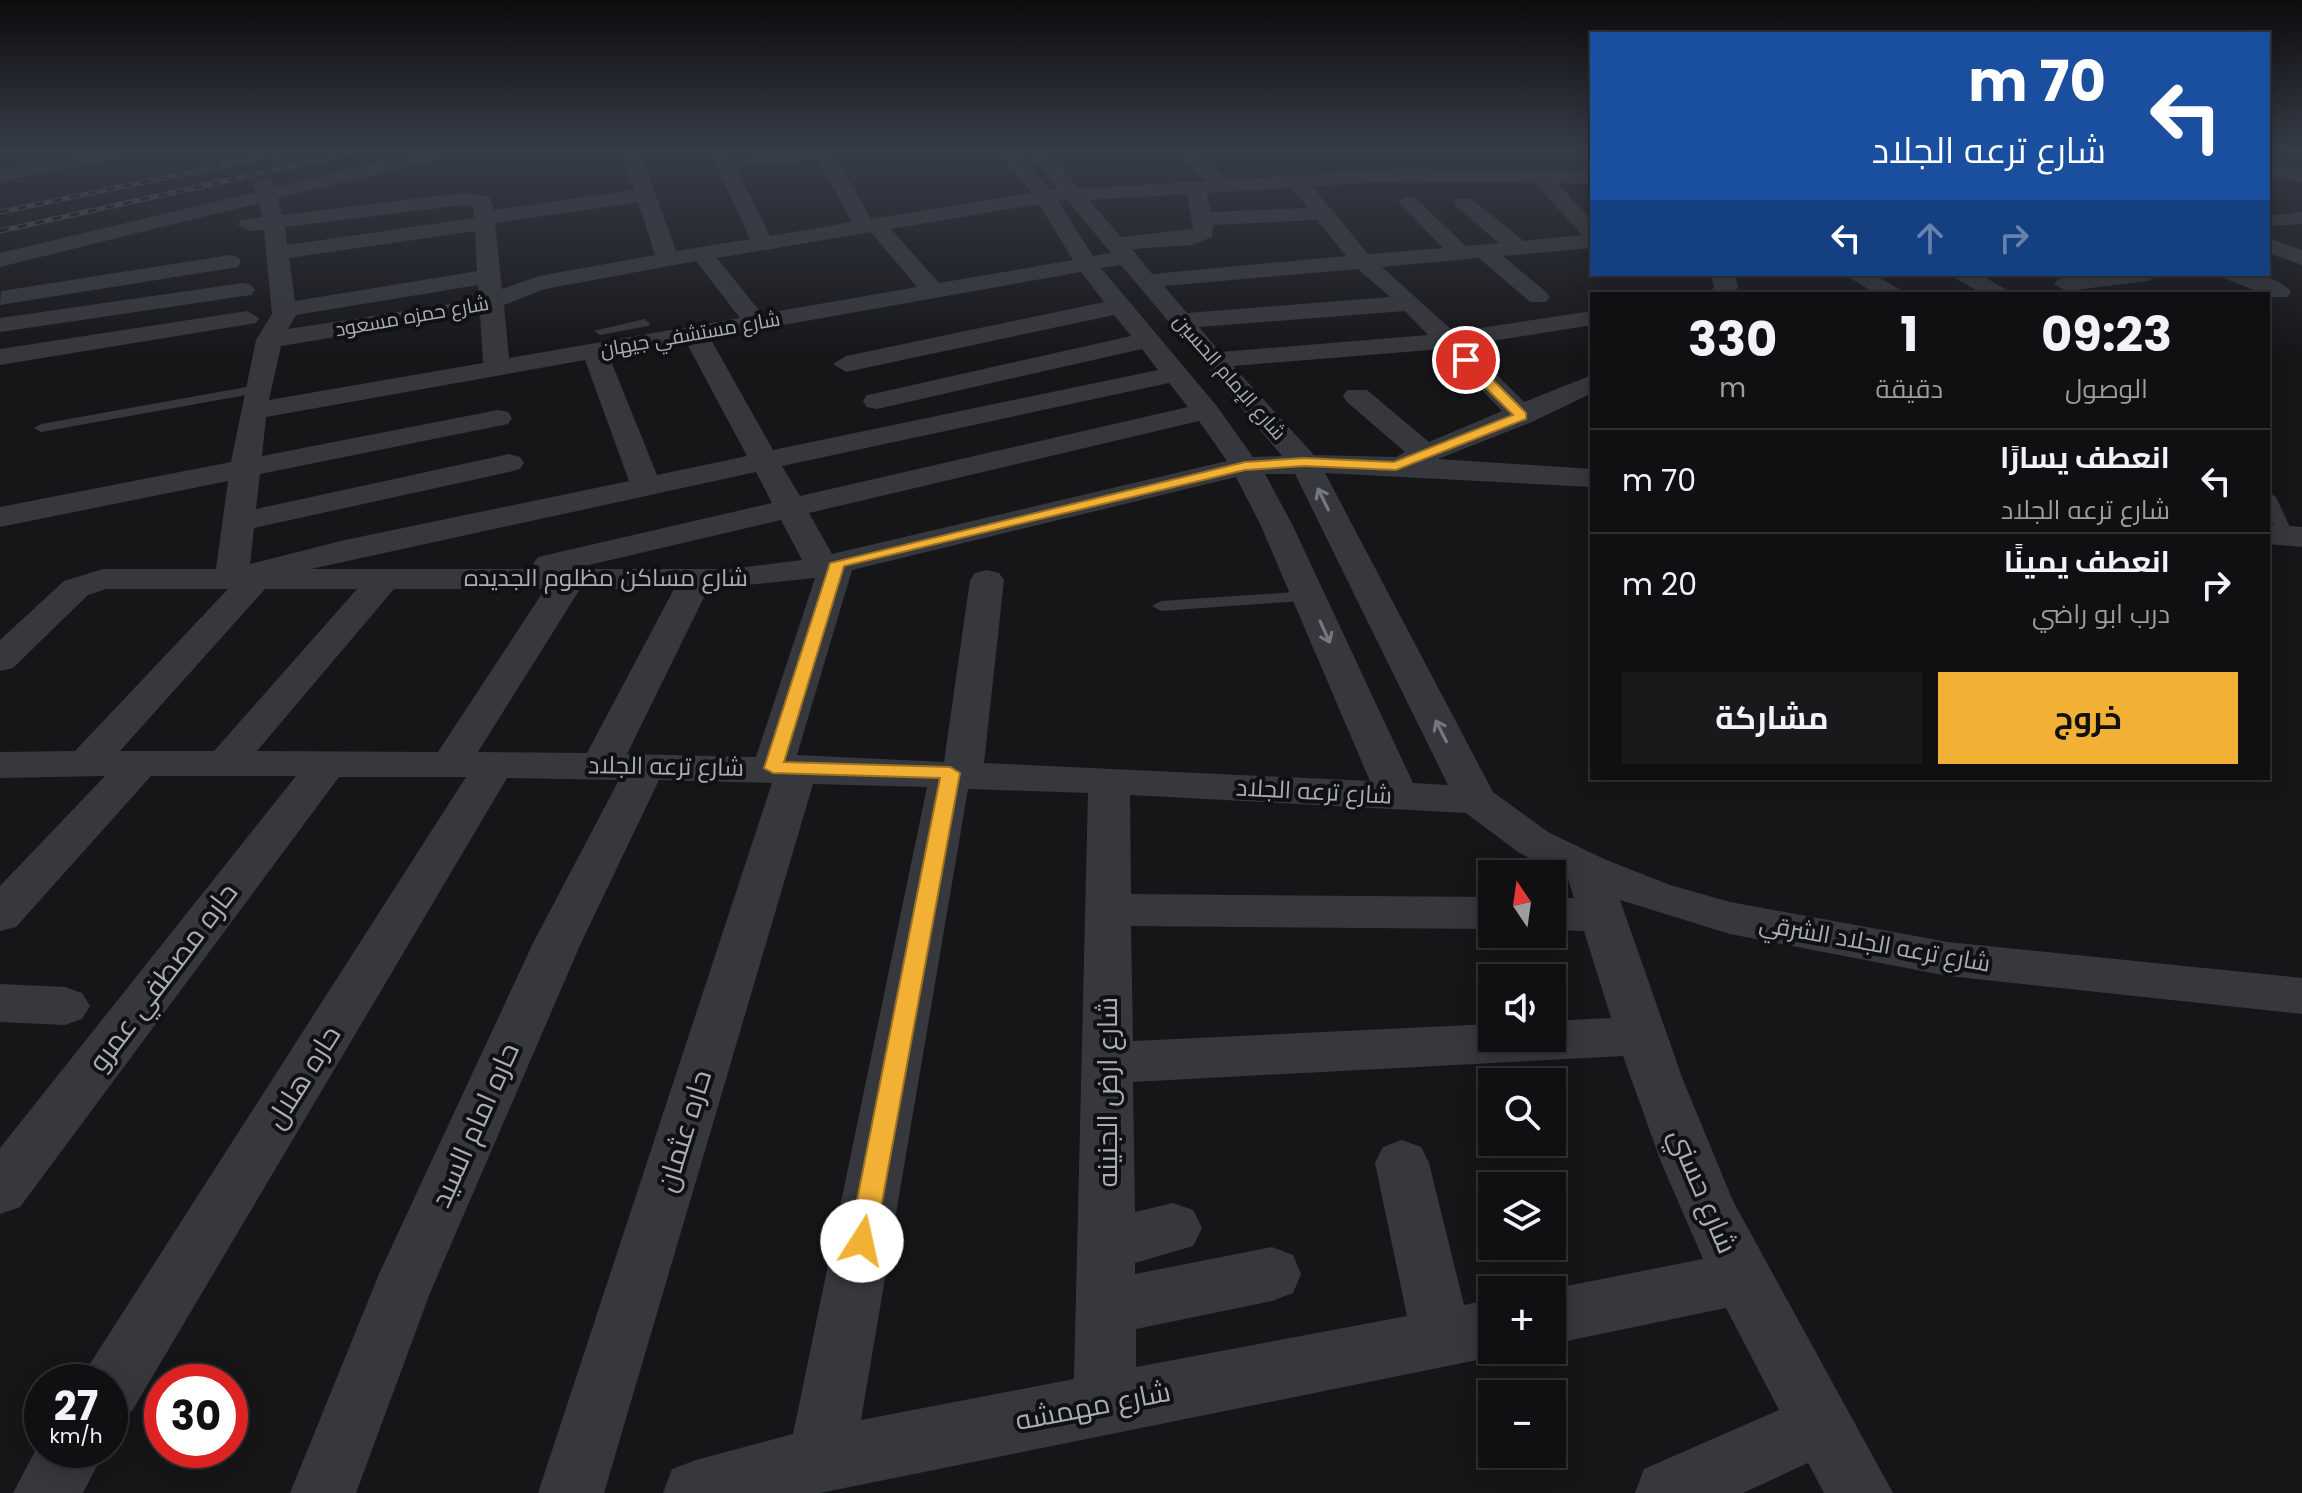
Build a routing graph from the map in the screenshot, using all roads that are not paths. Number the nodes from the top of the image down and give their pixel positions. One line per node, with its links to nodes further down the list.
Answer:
1 (129, 219): 28 (street)
2 (234, 219): 25 (street)
3 (273, 219): 20 (street)
4 (301, 219): 20 (street)
5 (493, 219): 19 (street)
6 (654, 219): 36 (street)
7 (752, 219): 27 (street)
8 (866, 219): 21 (street)
9 (911, 219): 21 (street, شارع حمزه مسعود)
10 (1072, 219): 39 (street, شارع الإمام الحسين)
11 (1089, 219): 31 (street, شارع الإمام الحسين)
12 (1197, 219): 22 (street)
13 (1254, 219): 22 (street, شارع مستشفي جيهان)
14 (1328, 219): 38 (street)
15 (1430, 219): 33 (street)
16 (1483, 219): 29 (street)
17 (1575, 219): 24 (street)
18 (2270, 219): 23 (street)
19 (485, 220): 30 (street); 32 (street)
20 (274, 222): 25 (street); 32 (street)
21 (870, 225): 27 (street, شارع حمزه مسعود); 50 (street)
22 (1197, 229): 31 (street, شارع مستشفي جيهان)
23 (2302, 231)
24 (1590, 240)
25 (211, 241): 32 (street); 37 (street); 49 (street); 56 (street)
26 (1590, 241): 29 (street)
27 (763, 243): 35 (street, شارع حمزه مسعود)
28 (0, 246)
29 (1518, 247): 33 (street)
30 (487, 248): 34 (street); 41 (street)
31 (1121, 250): 39 (street, شارع مستشفي جيهان); 48 (street, شارع الإمام الحسين)
32 (278, 251): 47 (street)
33 (1472, 251): 38 (street); 55 (street)
34 (457, 253)
35 (702, 254): 36 (street, شارع حمزه مسعود); 65 (street)
36 (668, 259): 58 (street, شارع حمزه مسعود)
37 (0, 260)
38 (1361, 260): 48 (street); 57 (street)
39 (1086, 264): 50 (street, شارع مستشفي جيهان); 60 (street, شارع الإمام الحسين)
40 (310, 276): 47 (street)
41 (489, 276): 58 (street); 61 (street)
42 (1859, 276): 52 (street)
43 (1964, 276): 53 (street)
44 (2047, 276): 51 (street)
45 (2139, 276): 51 (street)
46 (2239, 276): 54 (street)
47 (281, 281): 61 (street)
48 (1147, 281): 64 (street, شارع الإمام الحسين)
49 (243, 290): 62 (street); 66 (street)
50 (933, 291): 68 (street, شارع مستشفي جيهان)
51 (2074, 291)
52 (1892, 292)
53 (1998, 292)
54 (2280, 292): 59 (street)
55 (1538, 297)
56 (0, 298)
57 (1411, 303): 64 (street); 72 (street)
58 (491, 304): 69 (street, شارع حمزه مسعود); 75 (street)
59 (2302, 305)
60 (1120, 306): 68 (street); 70 (street, شارع الإمام الحسين)
61 (284, 310): 69 (street)
62 (247, 318): 69 (street); 73 (street)
63 (1590, 318): 72 (street)
64 (1181, 321): 74 (street, شارع الإمام الحسين)
65 (756, 322): 67 (street, شارع مستشفي جيهان); 68 (street, شارع مستشفي جيهان)
66 (0, 325)
67 (694, 333): 71 (street, شارع مستشفي جيهان); 87 (street)
68 (825, 339): 80 (street)
69 (269, 340): 79 (street)
70 (1148, 340): 76 (street, شارع الإمام الحسين); 80 (street)
71 (597, 341): 75 (street, شارع مستشفي جيهان); 94 (street)
72 (1447, 341): 74 (street); 82 (street)
73 (0, 357)
74 (1214, 360): 88 (street, شارع الإمام الحسين)
75 (492, 369): 79 (street, شارع مستشفي جيهان); 83 (street)
76 (1176, 374): 81 (street, شارع الإمام الحسين); 85 (street)
77 (1590, 384): 82 (street)
78 (1357, 396): 86 (street)
79 (256, 400): 84 (lane); 92 (street)
80 (877, 401): 85 (street)
81 (1206, 411): 90 (street, شارع الإمام الحسين); 96 (street)
82 (1522, 416): 86 (street)
83 (498, 418): 89 (street); 92 (street)
84 (41, 428)
85 (902, 432): 87 (street)
86 (1426, 455): 91 (street)
87 (765, 461): 94 (street); 96 (street)
88 (1304, 462): 90 (street, شارع مساكن مظلوم الجديده); 91 (street, شارع مساكن مظلوم الجديده); 122 (street, شارع الإمام الحسين, one-way to 88)
89 (509, 463): 97 (street); 99 (street)
90 (1245, 466): 101 (street, شارع مساكن مظلوم الجديده); 108 (street, شارع الإمام الحسين)
91 (1396, 466): 93 (street, شارع مساكن مظلوم الجديده)
92 (246, 467): 98 (street); 99 (street)
93 (1590, 478)
94 (646, 486): 97 (street)
95 (2270, 502): 100 (lane)
96 (791, 508): 101 (street); 103 (street)
97 (520, 513): 104 (street)
98 (0, 517)
99 (238, 522): 104 (street)
100 (2285, 536)
101 (830, 565): 106 (street, شارع مساكن مظلوم الجديده); 118 (street, حاره عثمان)
102 (385, 578): 103 (street, شارع مساكن مظلوم الجديده); 104 (street, شارع مساكن مظلوم الجديده); 111 (street)
103 (491, 578): 105 (street, شارع مساكن مظلوم الجديده)
104 (243, 579): 110 (street, شارع مساكن مظلوم الجديده); 113 (street)
105 (569, 579): 106 (street, شارع مساكن مظلوم الجديده); 115 (street, حاره هلال)
106 (696, 580): 117 (street, حاره امام السيد)
107 (987, 580): 119 (street)
108 (1309, 596): 109 (lane); 121 (street, شارع الإمام الحسين, one-way to 121)
109 (1161, 606)
110 (0, 660)
111 (227, 761): 112 (street, شارع ترعه الجلاد); 114 (street, شارع ترعه الجلاد)
112 (141, 762): 113 (street, شارع ترعه الجلاد); 126 (street)
113 (87, 763): 116 (street, شارع ترعه الجلاد)
114 (327, 764): 115 (street, شارع ترعه الجلاد); 133 (street, حاره مصطفي عمرو)
115 (473, 764): 117 (street, شارع ترعه الجلاد); 141 (street, حاره هلال)
116 (0, 765)
117 (623, 765): 118 (street, شارع ترعه الجلاد); 147 (street, حاره امام السيد)
118 (785, 768): 119 (street, شارع ترعه الجلاد); 148 (street, حاره عثمان)
119 (956, 773): 120 (street, شارع ترعه الجلاد); 144 (street)
120 (1109, 780): 121 (street, شارع ترعه الجلاد); 124 (street, شارع ارض الجنينه)
121 (1398, 796): 122 (street, شارع ترعه الجلاد)
122 (1476, 800): 123 (street, شارع ترعه الجلاد الشرقي)
123 (1581, 900): 127 (street, شارع ترعه الجلاد الشرقي); 130 (street, شارع حسني)
124 (1108, 910): 125 (street); 131 (street, شارع ارض الجنينه)
125 (1478, 913)
126 (0, 915)
127 (2302, 996)
128 (0, 1003): 129 (street)
129 (65, 1006)
130 (1640, 1036): 131 (street); 137 (street, شارع حسني)
131 (1107, 1063): 135 (street, شارع ارض الجنينه)
132 (1402, 1163): 140 (street)
133 (0, 1190)
134 (1173, 1228): 135 (street)
135 (1106, 1244): 138 (street, شارع ارض الجنينه)
136 (1272, 1274): 138 (street)
137 (1742, 1278): 139 (street); 143 (street, شارع حسني)
138 (1106, 1307): 142 (street, شارع ارض الجنينه)
139 (1566, 1313)
140 (1467, 1333): 142 (street, شارع مهمشه)
141 (125, 1364)
142 (1105, 1404): 144 (street, شارع مهمشه)
143 (1822, 1424): 150 (street); 151 (street, شارع حسني)
144 (821, 1460): 149 (street, شارع مهمشه)
145 (61, 1468): 146 (street)
146 (46, 1493)
147 (323, 1493)
148 (571, 1493)
149 (696, 1493)
150 (1668, 1493)
151 (1860, 1493)

